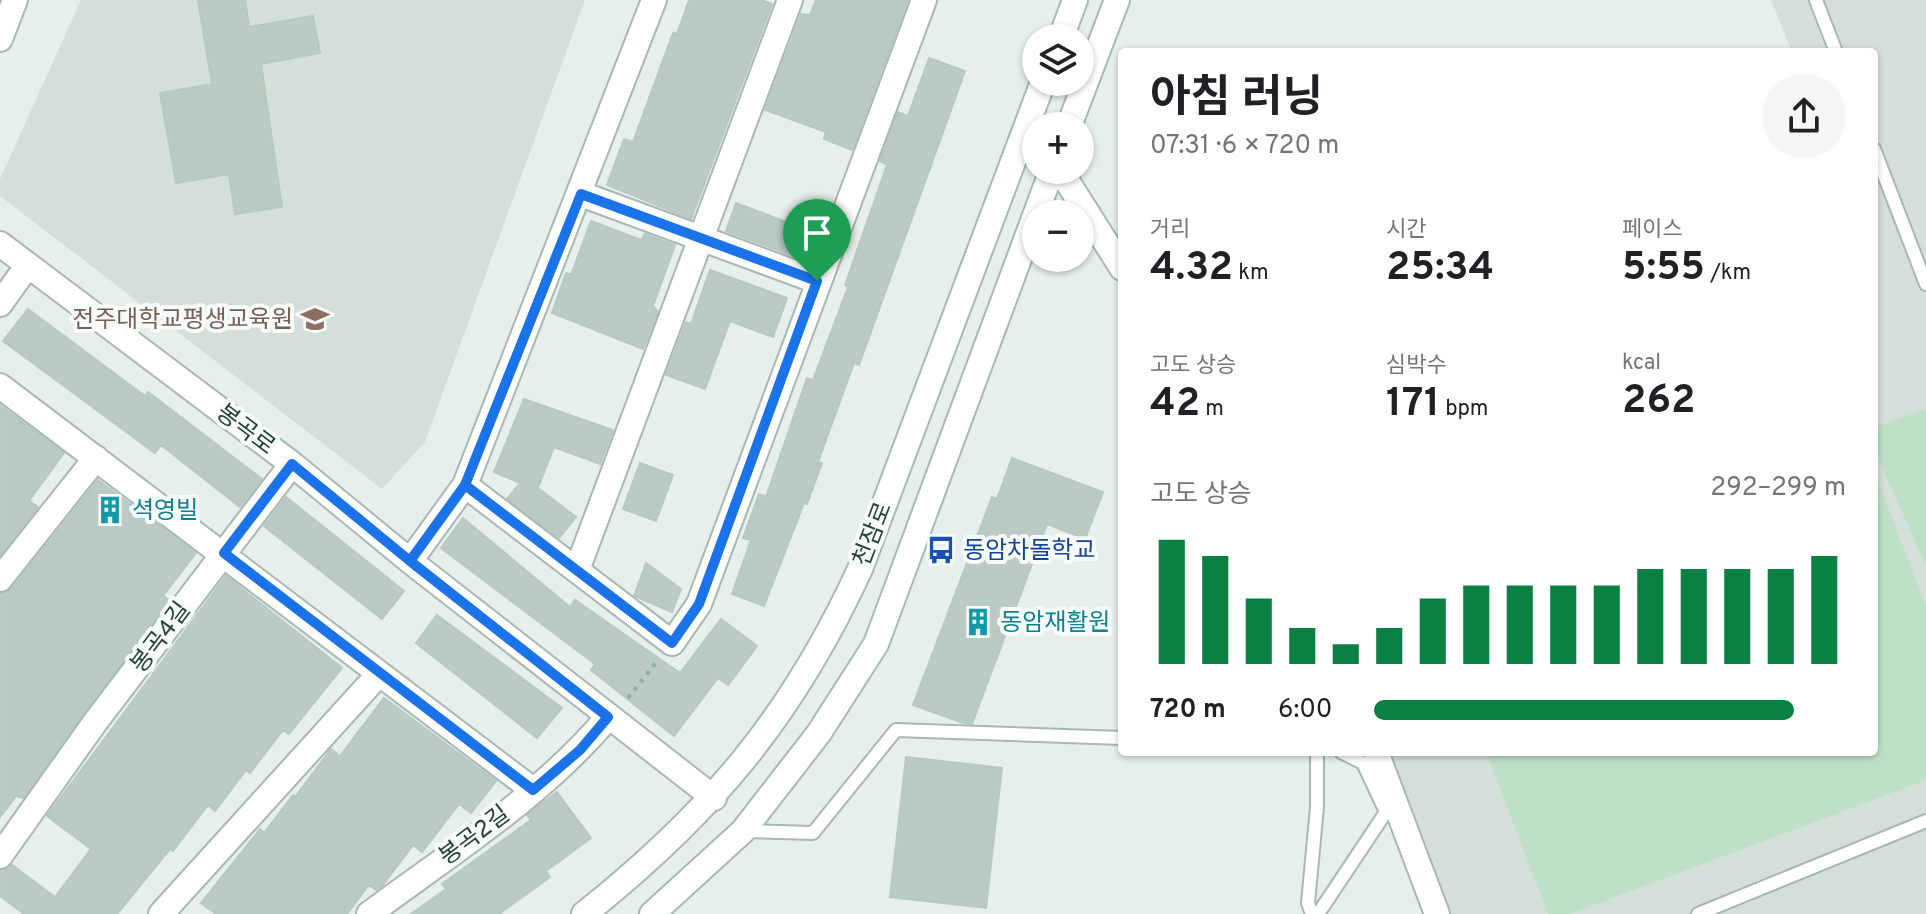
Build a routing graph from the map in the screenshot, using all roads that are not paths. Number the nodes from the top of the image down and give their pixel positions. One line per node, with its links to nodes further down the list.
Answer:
1 (15, 0): 9 (street)
2 (654, 0): 16 (street)
3 (790, 0): 17 (street)
4 (924, 0): 21 (street)
5 (1075, 0): 8 (street)
6 (1117, 0): 12 (street)
7 (1816, 0): 10 (lane)
8 (1066, 24)
9 (0, 39)
10 (1834, 48)
11 (1038, 96): 39 (street, 천잠로)
12 (1074, 112)
13 (1878, 159): 22 (lane)
14 (1047, 184): 42 (street, 천잠로)
15 (1069, 184): 19 (street)
16 (581, 194): 17 (street); 27 (street)
17 (701, 239): 21 (street); 30 (street)
18 (0, 244): 20 (street, 봉곡로)
19 (1118, 262)
20 (28, 265): 23 (street); 26 (street, 봉곡로)
21 (817, 281): 30 (street)
22 (1926, 284)
23 (0, 304)
24 (0, 386): 25 (street)
25 (96, 458): 28 (street); 31 (street)
26 (292, 464): 28 (street, 봉곡4길); 29 (street, 봉곡로)
27 (465, 485): 29 (street); 30 (street)
28 (224, 553): 32 (street); 43 (street, 봉곡4길)
29 (410, 561): 33 (street, 봉곡로)
30 (577, 570)
31 (0, 579)
32 (379, 674): 38 (street); 44 (street)
33 (608, 717): 38 (street, 봉곡2길); 39 (street, 봉곡로)
34 (1118, 738): 42 (lane)
35 (1317, 756): 48 (lane)
36 (1349, 756): 40 (lane)
37 (1377, 756): 40 (street)
38 (533, 790): 45 (street, 봉곡2길)
39 (714, 798): 46 (street, 천잠로)
40 (1388, 802): 48 (lane); 49 (street)
41 (1926, 821): 50 (lane)
42 (743, 831): 47 (street, 천잠로)
43 (0, 856)
44 (161, 914)
45 (369, 914)
46 (584, 914)
47 (652, 914)
48 (1315, 914)
49 (1437, 914)
50 (1698, 914)

